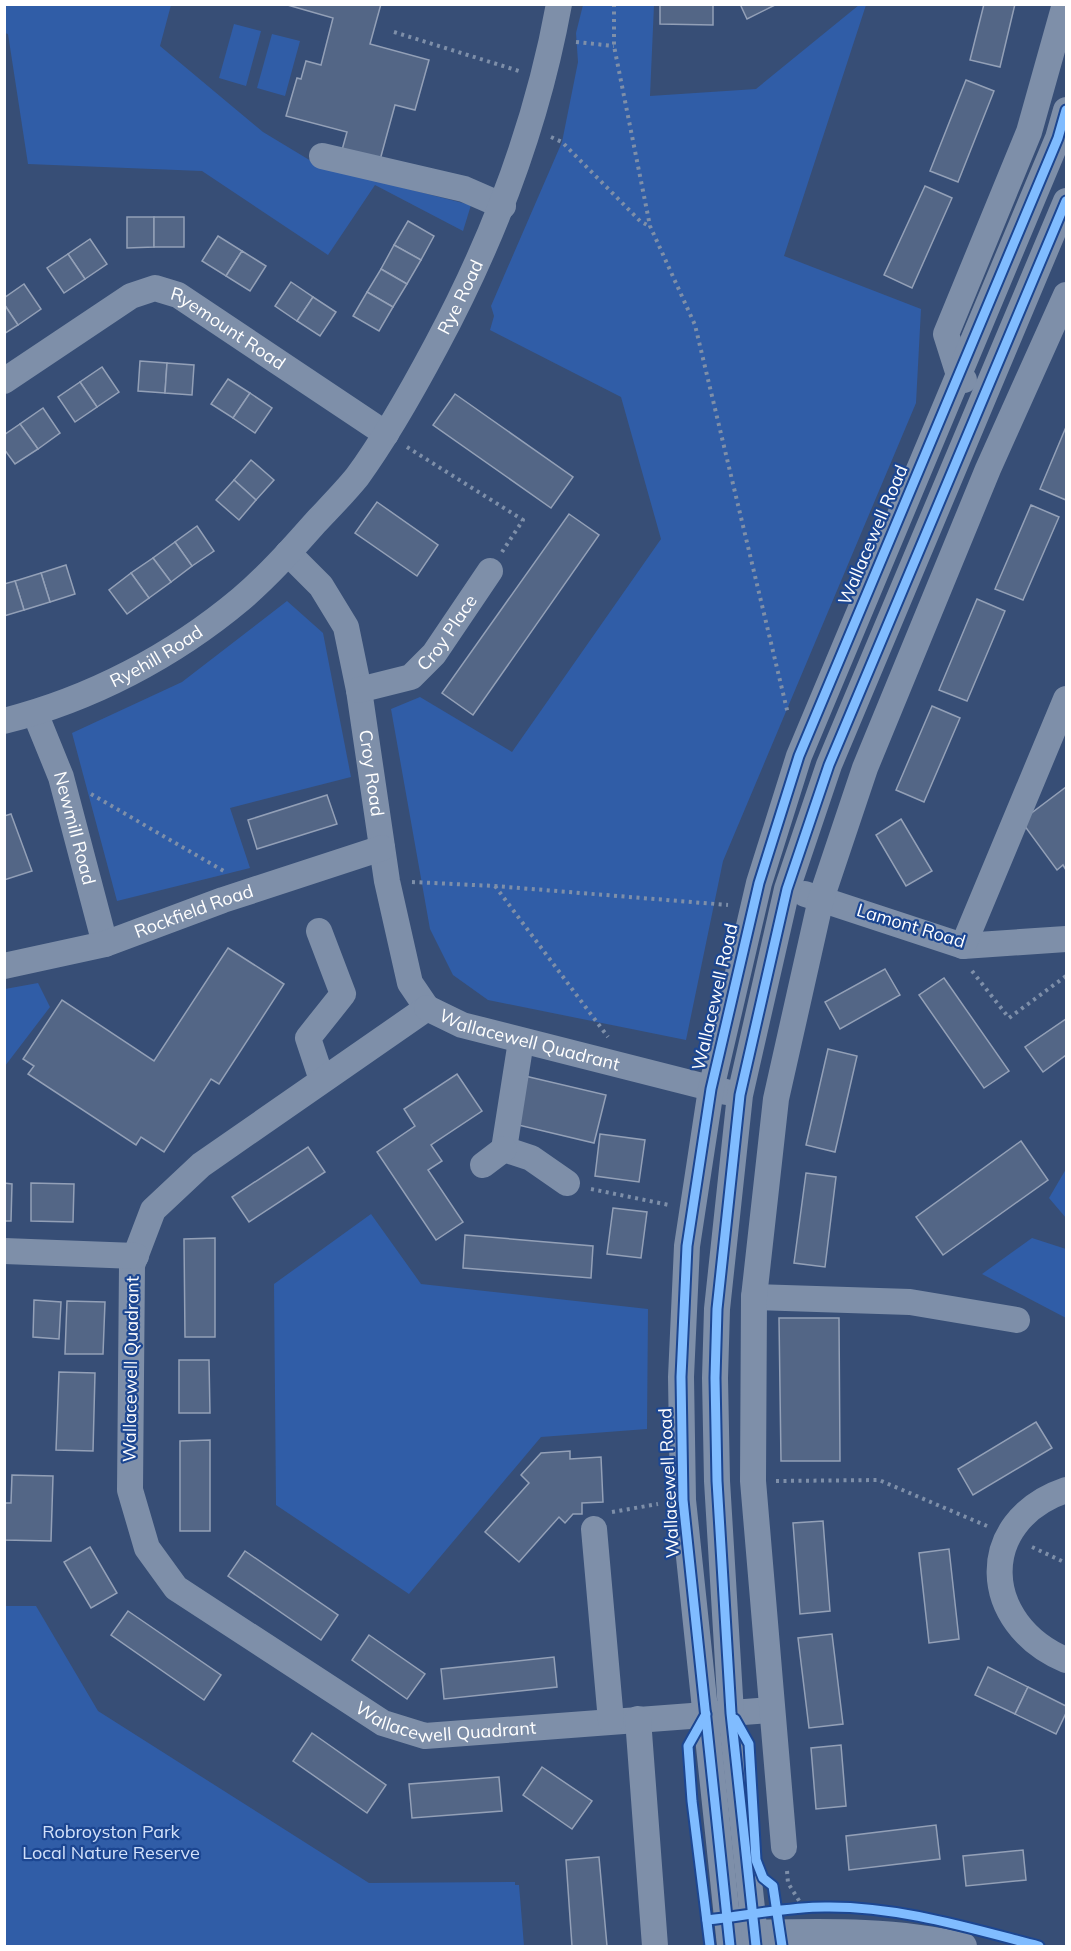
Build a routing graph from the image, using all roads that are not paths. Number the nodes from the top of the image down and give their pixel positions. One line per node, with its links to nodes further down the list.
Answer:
1 (559, 4): 6 (street, Rye Road)
2 (1065, 4): 8 (street)
3 (1066, 110): 8 (street, Wallacewell Road)
4 (322, 156): 6 (street)
5 (1066, 201): 10 (street)
6 (503, 206): 11 (street, Rye Road)
7 (1066, 295): 21 (street)
8 (959, 375): 10 (street); 20 (street, Wallacewell Road)
9 (4, 381): 11 (street, Ryemount Road)
10 (986, 396): 19 (street)
11 (386, 434): 12 (street, Rye Road)
12 (288, 553): 14 (street, Croy Road); 16 (street, Ryehill Road)
13 (490, 571): 14 (street, Croy Place)
14 (359, 690): 18 (street, Croy Road)
15 (1066, 699): 25 (street)
16 (35, 713): 17 (street, Ryehill Road); 24 (street, Newmill Road)
17 (4, 720)
18 (382, 848): 24 (street, Rockfield Road); 27 (street, Croy Road)
19 (787, 889): 20 (street, Lamont Road); 21 (street, Lamont Road); 31 (street)
20 (756, 895): 30 (street, Wallacewell Road)
21 (821, 899): 25 (street, Lamont Road); 37 (street)
22 (319, 931): 29 (street)
23 (1066, 939): 25 (street, Lamont Road)
24 (105, 944): 26 (street, Rockfield Road)
25 (963, 946)
26 (4, 966)
27 (427, 1008): 28 (street, Wallacewell Quadrant); 29 (street, Wallacewell Quadrant)
28 (521, 1041): 30 (street, Wallacewell Quadrant); 32 (street)
29 (322, 1080): 36 (street, Wallacewell Quadrant)
30 (711, 1089): 31 (street, Wallacewell Quadrant); 44 (street, Wallacewell Road)
31 (740, 1095): 43 (street)
32 (504, 1149): 33 (street); 34 (street)
33 (483, 1165)
34 (567, 1183)
35 (4, 1251): 36 (street)
36 (136, 1256): 46 (street, Wallacewell Quadrant)
37 (754, 1297): 38 (street); 42 (street)
38 (1017, 1320)
39 (1066, 1490): 41 (street)
40 (594, 1528): 46 (street)
41 (1066, 1660)
42 (771, 1710): 43 (street); 47 (street)
43 (731, 1713): 44 (street, Wallacewell Quadrant); 49 (street)
44 (706, 1714): 45 (street, Wallacewell Quadrant); 48 (street, Wallacewell Road)
45 (638, 1719): 46 (street, Wallacewell Quadrant); 50 (street)
46 (611, 1721)
47 (784, 1847)
48 (729, 1940): 49 (street)
49 (755, 1940): 51 (street)
50 (655, 1947)
51 (964, 1947)

